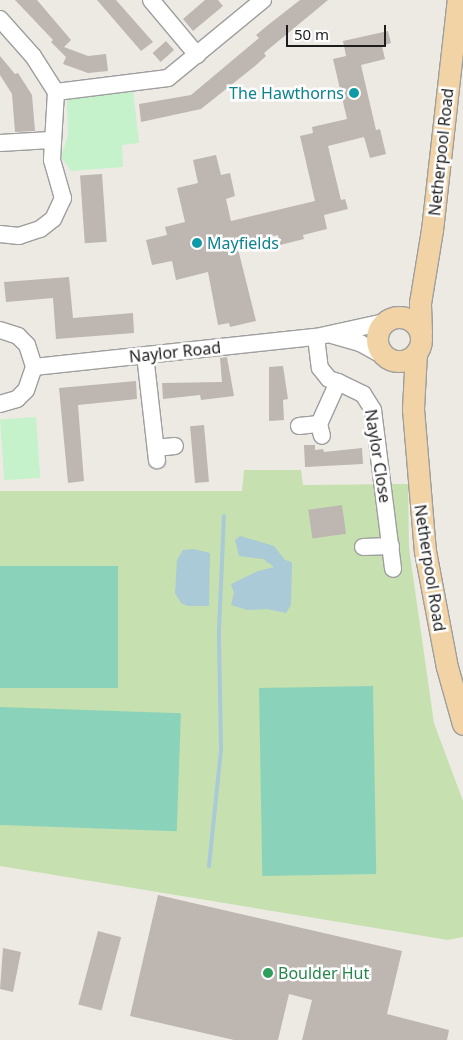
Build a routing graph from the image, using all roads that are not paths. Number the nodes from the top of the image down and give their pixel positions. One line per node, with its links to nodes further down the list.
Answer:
1 (151, 0): 5 (street)
2 (263, 0): 5 (street)
3 (458, 0): 10 (main road, Netherpool Road)
4 (0, 18): 6 (street)
5 (197, 55): 6 (street)
6 (56, 92): 7 (street)
7 (51, 140): 8 (street); 9 (street)
8 (0, 142)
9 (0, 234)
10 (425, 275): 11 (main road); 13 (main road, Netherpool Road)
11 (386, 321): 13 (main road); 14 (street); 17 (main road)
12 (0, 330): 18 (street)
13 (421, 333): 15 (main road)
14 (324, 336): 16 (street, Naylor Road); 17 (street); 19 (street, Naylor Close)
15 (416, 353): 17 (main road); 21 (main road, Netherpool Road)
16 (145, 355): 18 (street, Naylor Road); 23 (street)
17 (386, 357): 21 (main road, Netherpool Road)
18 (34, 367): 20 (street)
19 (338, 382): 22 (street); 24 (street, Naylor Close)
20 (0, 404)
21 (414, 410): 27 (main road, Netherpool Road)
22 (299, 426)
23 (175, 446)
24 (391, 546): 25 (street); 26 (street, Naylor Close)
25 (363, 548)
26 (393, 569)
27 (463, 724)

